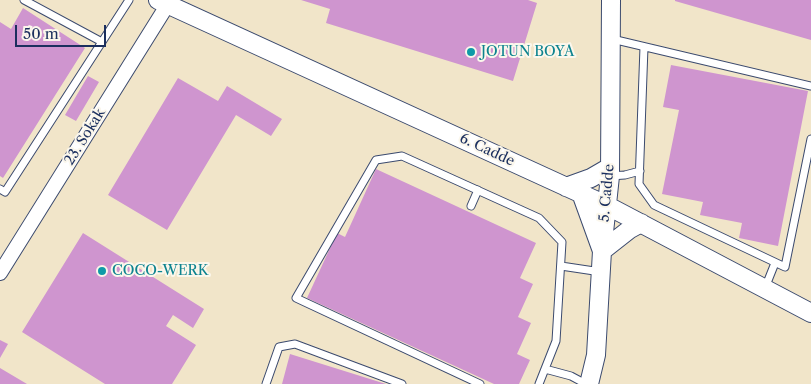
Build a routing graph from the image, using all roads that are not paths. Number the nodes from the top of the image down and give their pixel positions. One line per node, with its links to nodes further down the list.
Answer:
1 (24, 0): 6 (lane)
2 (129, 0): 6 (lane)
3 (611, 0): 5 (street, 5. Cadde)
4 (164, 1): 14 (street, 6. Cadde); 22 (street, 23. Sokak)
5 (611, 39): 7 (lane); 11 (street, 5. Cadde)
6 (102, 42): 12 (lane)
7 (644, 47): 8 (lane); 10 (lane)
8 (811, 86)
9 (811, 139): 19 (lane)
10 (640, 171): 11 (lane); 19 (lane)
11 (610, 172): 14 (street); 15 (street, 5. Cadde)
12 (0, 189)
13 (478, 190): 16 (lane); 20 (lane); 28 (lane)
14 (574, 190): 15 (street, 6. Cadde); 18 (street)
15 (606, 205): 17 (street, 6. Cadde); 18 (street, 5. Cadde)
16 (471, 206)
17 (641, 223): 18 (street); 23 (street, 6. Cadde)
18 (602, 251): 21 (street, 5. Cadde)
19 (774, 263): 23 (lane)
20 (561, 266): 21 (lane); 25 (lane)
21 (602, 272): 30 (street, 5. Cadde)
22 (0, 273)
23 (765, 289): 24 (street, 6. Cadde)
24 (811, 313)
25 (545, 369): 29 (lane); 30 (lane)
26 (266, 384): 27 (lane)
27 (402, 384)
28 (480, 384)
29 (539, 384)
30 (588, 384)

